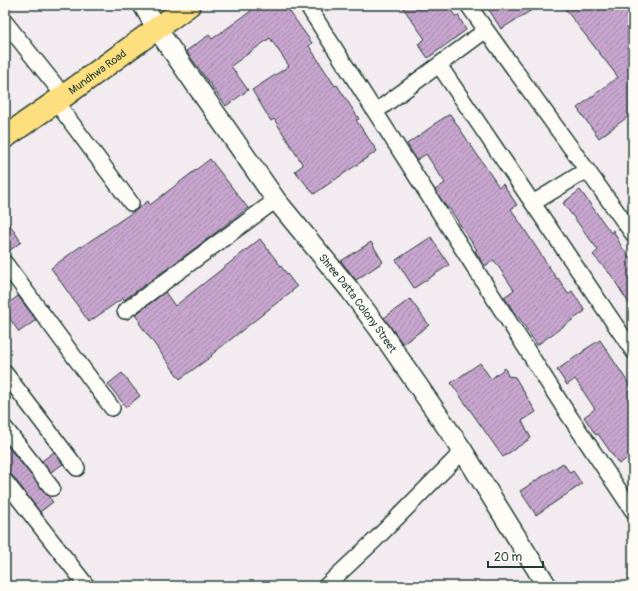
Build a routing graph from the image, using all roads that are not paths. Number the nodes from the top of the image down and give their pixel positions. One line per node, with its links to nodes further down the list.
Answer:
1 (143, 5): 6 (street, Shree Datta Colony Street)
2 (190, 5): 6 (main road, Mundhwa Road)
3 (307, 5): 10 (street)
4 (468, 5): 7 (street)
5 (5, 22): 9 (street)
6 (157, 29): 9 (main road, Mundhwa Road); 13 (street, Shree Datta Colony Street)
7 (486, 30): 8 (street); 12 (street)
8 (440, 65): 10 (street); 15 (street)
9 (60, 99): 11 (main road, Mundhwa Road); 14 (street)
10 (375, 112): 27 (street)
11 (5, 137)
12 (587, 170): 15 (street); 16 (street)
13 (276, 200): 18 (street); 23 (street, Shree Datta Colony Street)
14 (131, 203)
15 (533, 204): 19 (street)
16 (633, 234)
17 (5, 263): 21 (street)
18 (125, 311)
19 (633, 350)
20 (5, 373): 24 (street)
21 (112, 408)
22 (5, 428): 26 (street)
23 (463, 451): 29 (street); 30 (street, Shree Datta Colony Street)
24 (77, 468)
25 (5, 481): 28 (street)
26 (52, 488)
27 (633, 512)
28 (87, 586)
29 (326, 586)
30 (547, 586)

